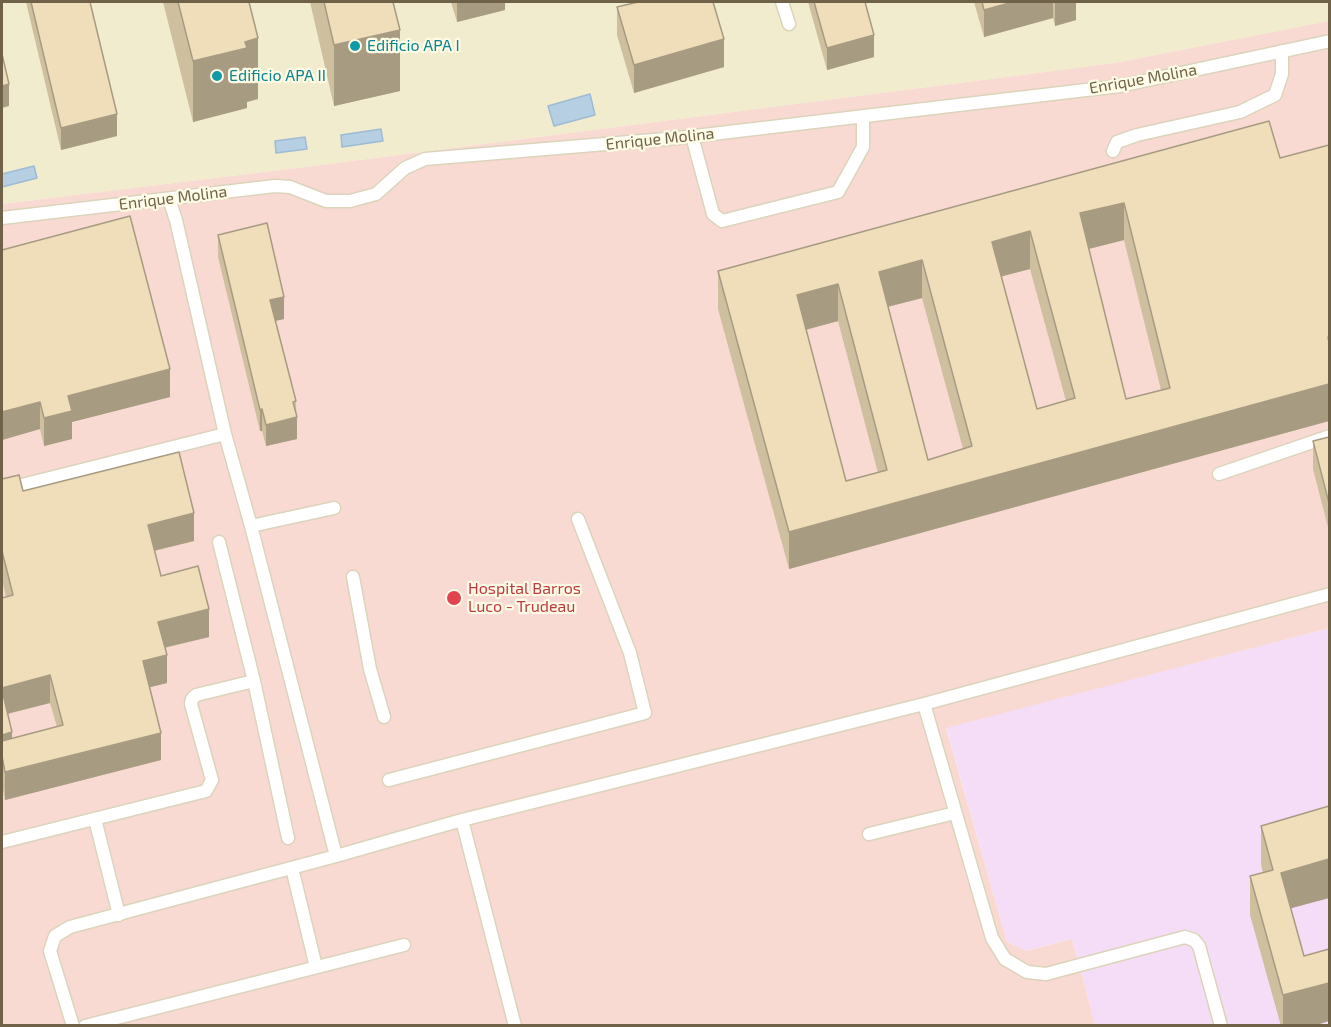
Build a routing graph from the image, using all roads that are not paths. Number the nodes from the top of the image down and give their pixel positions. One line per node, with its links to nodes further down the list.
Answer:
1 (782, 2): 2 (lane)
2 (789, 24)
3 (1329, 41): 4 (lane, Enrique Molina)
4 (1282, 51): 5 (lane, Enrique Molina); 7 (lane)
5 (862, 116): 6 (lane, Enrique Molina); 6 (lane)
6 (692, 136): 8 (lane, Enrique Molina)
7 (1113, 151)
8 (169, 199): 9 (lane, Enrique Molina); 10 (lane)
9 (2, 218)
10 (225, 434): 13 (lane); 16 (lane)
11 (1329, 436): 12 (lane)
12 (1219, 474)
13 (2, 490)
14 (334, 508): 16 (lane)
15 (578, 519): 23 (lane)
16 (251, 526): 30 (lane)
17 (219, 542): 20 (lane)
18 (353, 577): 22 (lane)
19 (1329, 594): 21 (lane)
20 (254, 681): 25 (lane); 28 (lane)
21 (924, 704): 24 (lane); 26 (lane)
22 (384, 717)
23 (389, 780)
24 (955, 813): 27 (lane); 38 (lane)
25 (95, 819): 29 (lane); 32 (lane)
26 (462, 820): 30 (lane); 37 (lane)
27 (869, 834)
28 (288, 838)
29 (2, 843)
30 (336, 856): 31 (lane)
31 (292, 868): 32 (lane); 34 (lane)
32 (119, 915): 35 (lane)
33 (404, 945): 34 (lane)
34 (316, 967): 36 (lane)
35 (73, 1026)
36 (86, 1026)
37 (515, 1026)
38 (1221, 1026)

